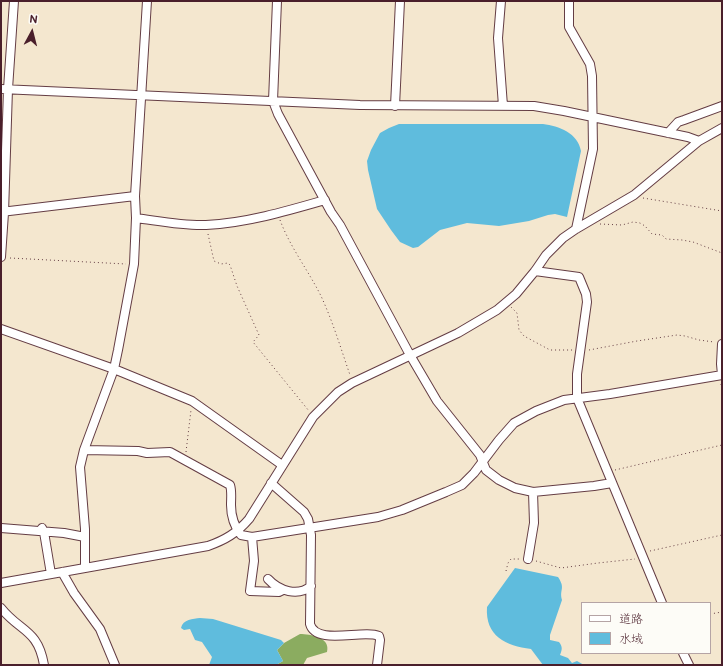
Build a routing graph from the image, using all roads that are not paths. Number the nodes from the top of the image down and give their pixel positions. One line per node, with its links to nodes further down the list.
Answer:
1 (14, 1): 7 (street)
2 (148, 1): 8 (street)
3 (277, 1): 9 (street)
4 (400, 1): 10 (street)
5 (501, 1): 11 (street)
6 (569, 1): 13 (street)
7 (4, 89): 8 (street); 19 (street)
8 (142, 94): 9 (street); 17 (street)
9 (273, 100): 10 (street); 18 (street)
10 (395, 106): 11 (street)
11 (503, 106): 13 (street)
12 (722, 106): 15 (street)
13 (592, 117): 15 (street); 21 (street)
14 (722, 128): 16 (street)
15 (668, 133): 16 (street)
16 (699, 141): 21 (street)
17 (135, 196): 19 (street); 20 (street)
18 (325, 200): 20 (street); 26 (street)
19 (3, 212): 22 (street)
20 (136, 218): 27 (street)
21 (576, 229): 23 (street)
22 (5, 257)
23 (535, 271): 26 (street); 29 (street)
24 (1, 329): 27 (street)
25 (722, 344): 28 (street)
26 (410, 355): 31 (street); 32 (street)
27 (114, 369): 30 (street); 32 (street)
28 (721, 375): 29 (street)
29 (577, 398): 31 (street); 34 (street)
30 (84, 450): 39 (street); 40 (street)
31 (483, 462): 35 (street); 37 (street)
32 (282, 466): 33 (street)
33 (271, 483): 37 (street); 39 (street)
34 (612, 483): 35 (street); 50 (street)
35 (533, 492): 42 (street)
36 (1, 528): 38 (street)
37 (310, 528): 41 (street); 48 (street)
38 (43, 530): 40 (street); 45 (street)
39 (238, 531): 41 (street); 43 (street)
40 (85, 537): 43 (street)
41 (252, 537): 49 (street)
42 (528, 559)
43 (85, 568): 44 (street)
44 (62, 572): 45 (street); 54 (street)
45 (51, 574): 47 (street)
46 (268, 579): 49 (street)
47 (1, 582)
48 (311, 586): 49 (street); 55 (street)
49 (283, 590)
50 (662, 602)
51 (1, 608): 53 (street)
52 (684, 654): 56 (street)
53 (44, 665)
54 (115, 665)
55 (377, 665)
56 (689, 665)

